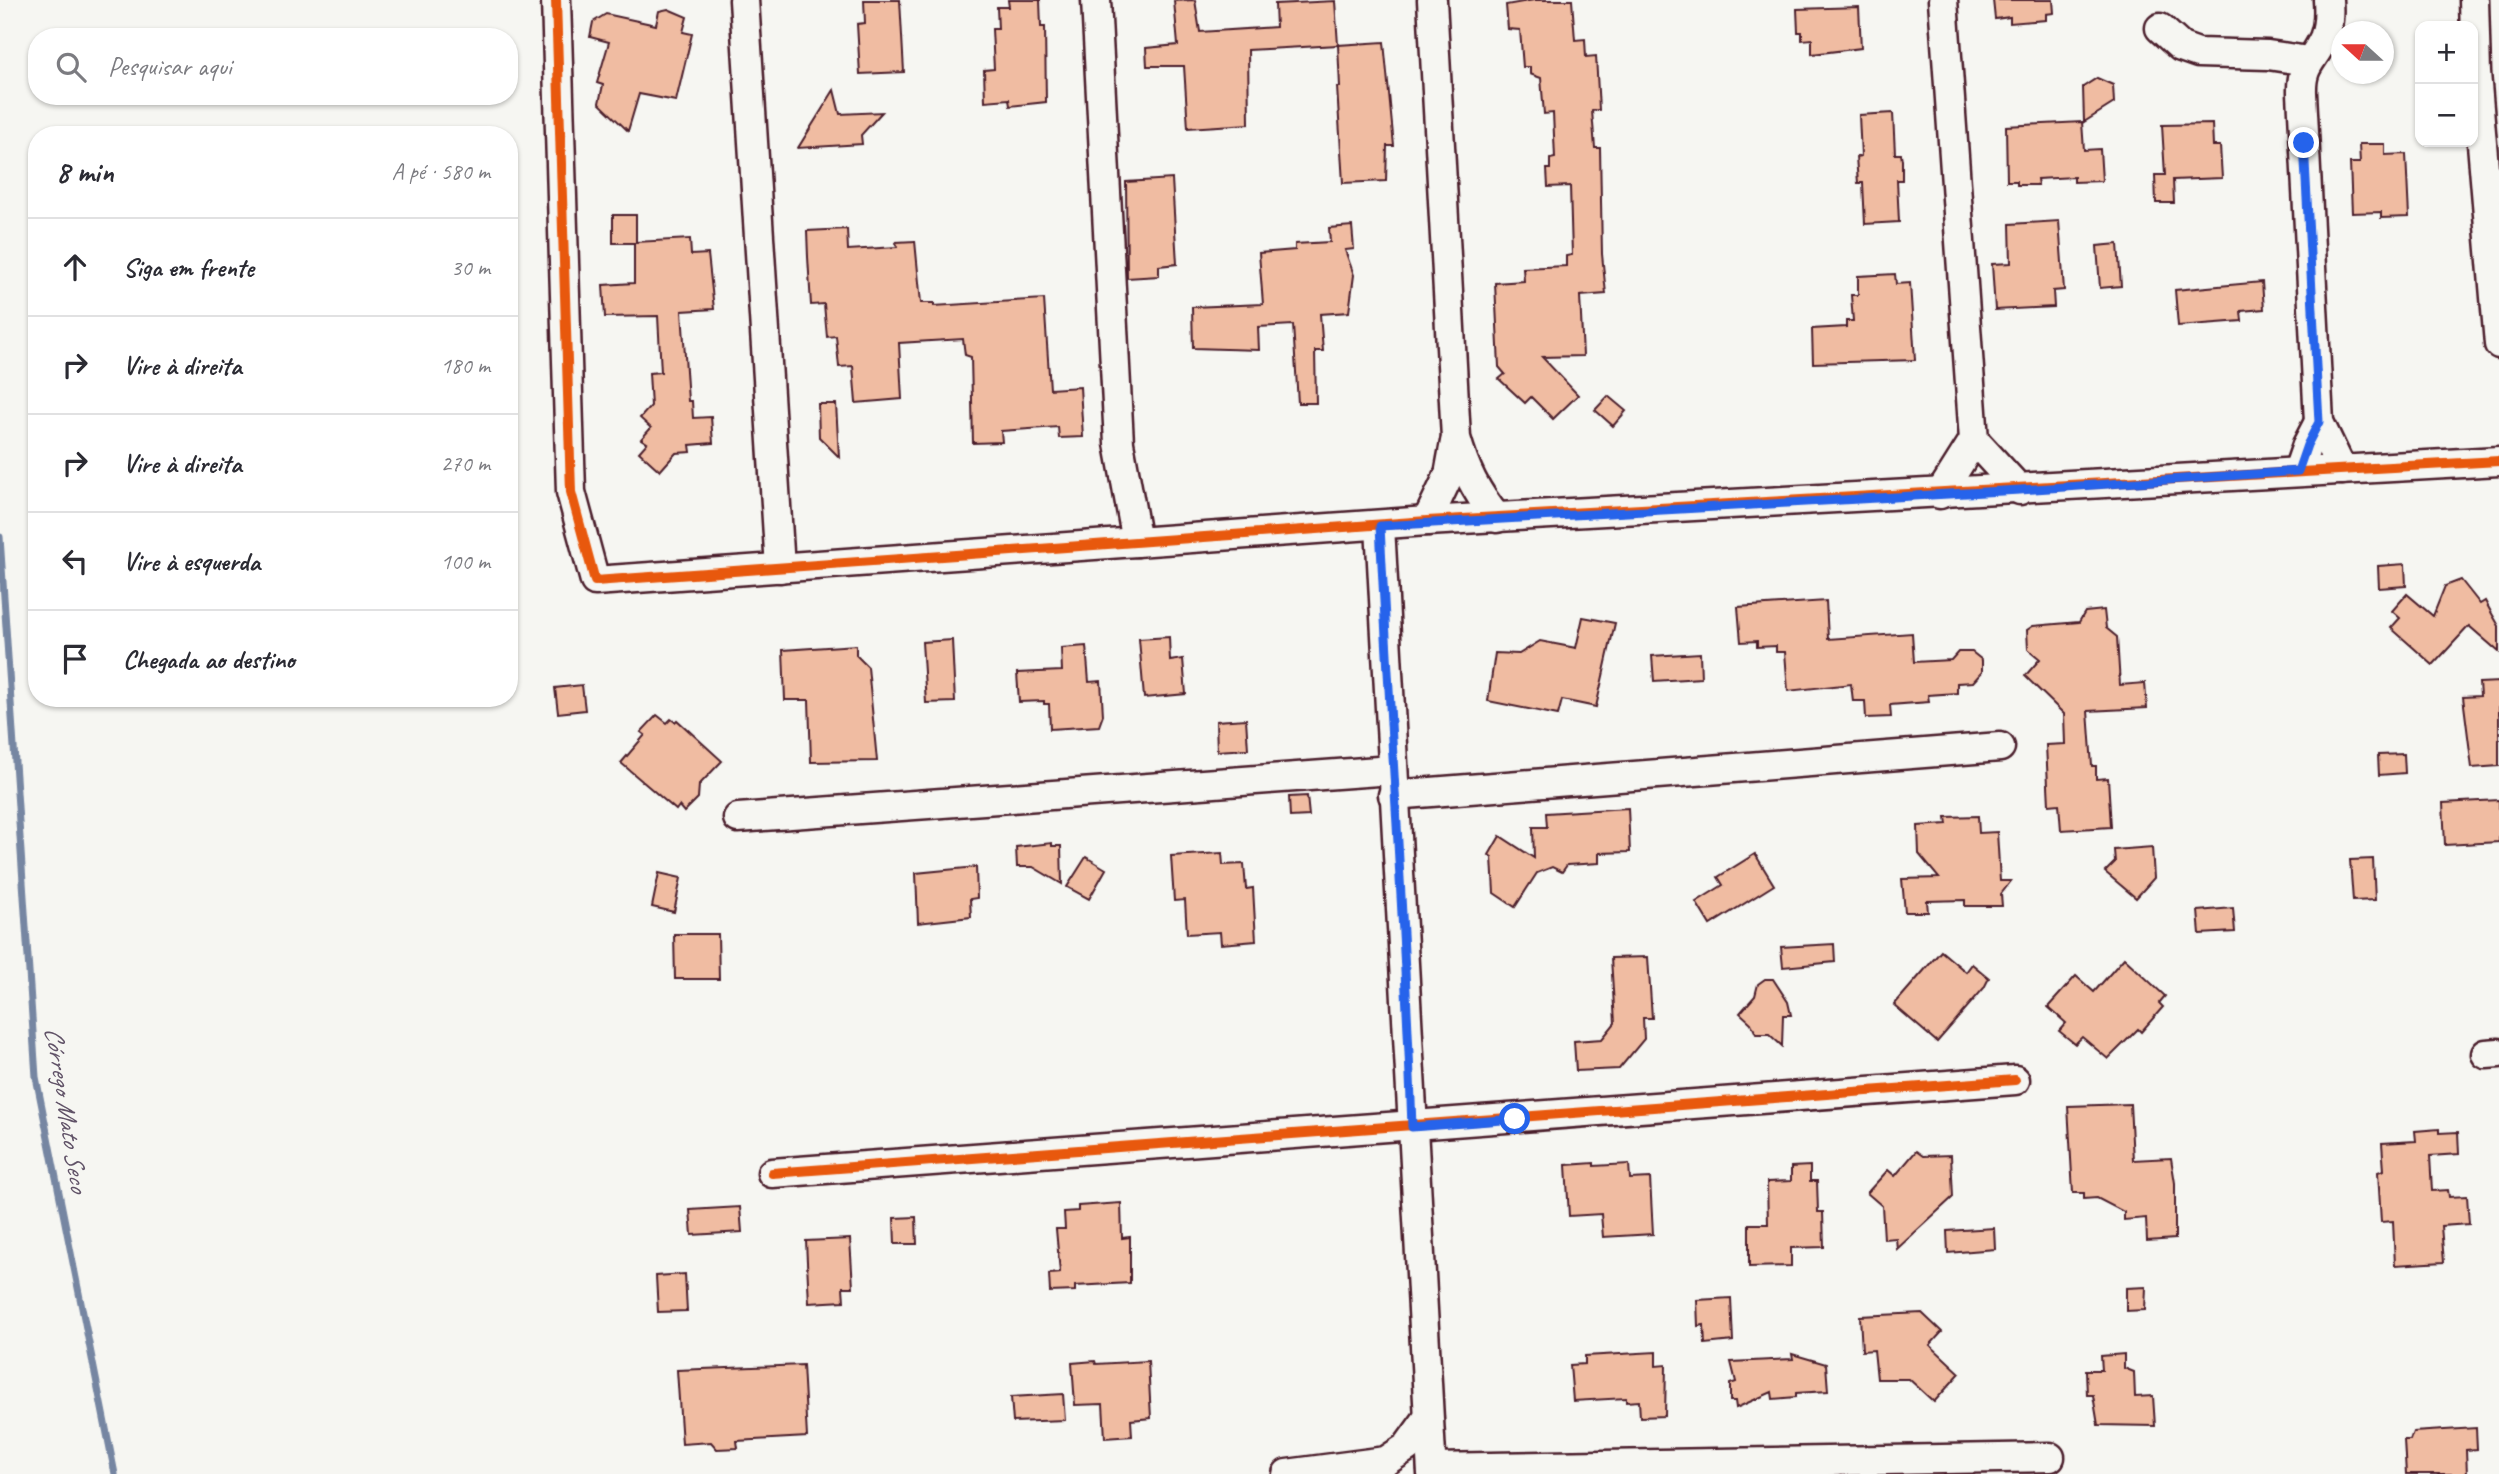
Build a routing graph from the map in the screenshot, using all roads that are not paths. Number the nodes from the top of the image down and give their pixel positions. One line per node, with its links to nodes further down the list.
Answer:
1 (556, 0): 23 (street)
2 (744, 0): 23 (street)
3 (1096, 0): 22 (street)
4 (1432, 0): 12 (street)
5 (1943, 0): 13 (street)
6 (2328, 0): 9 (street)
7 (2474, 0): 10 (street)
8 (2160, 28): 9 (street)
9 (2308, 61): 11 (street)
10 (2499, 344)
11 (2319, 422): 15 (street); 16 (street)
12 (1456, 438): 19 (street); 20 (street)
13 (1974, 439): 17 (street); 18 (street)
14 (2499, 461): 15 (street)
15 (2342, 470): 16 (street)
16 (2298, 471): 17 (street)
17 (2020, 490): 18 (street)
18 (1940, 494): 19 (street)
19 (1497, 518): 20 (street)
20 (1427, 521): 21 (street)
21 (1380, 526): 22 (street); 25 (street)
22 (1137, 542): 23 (street)
23 (780, 568)
24 (2000, 747): 25 (street)
25 (1392, 783): 26 (street); 28 (street)
26 (738, 818)
27 (2015, 1080): 28 (street)
28 (1412, 1127): 29 (street); 30 (street)
29 (772, 1173)
30 (1428, 1418): 32 (street); 33 (street)
31 (2050, 1457): 33 (street)
32 (1371, 1468): 34 (street)
33 (1432, 1471)
34 (1287, 1474)

